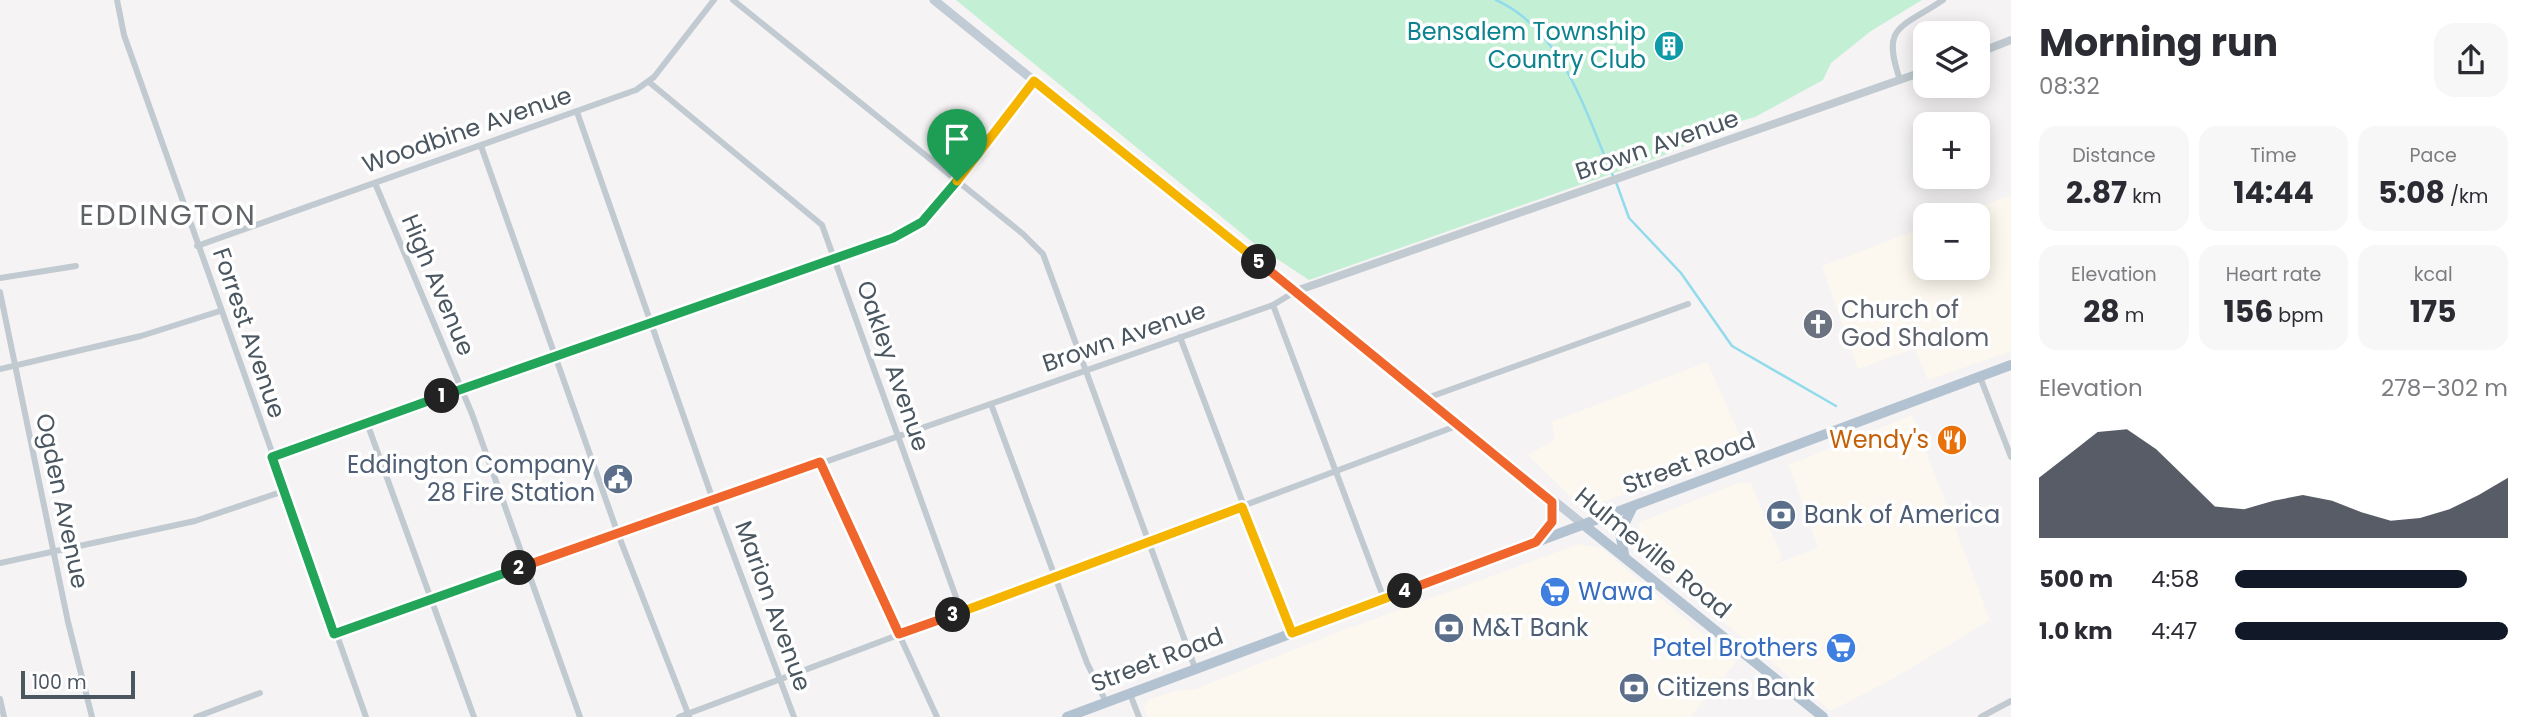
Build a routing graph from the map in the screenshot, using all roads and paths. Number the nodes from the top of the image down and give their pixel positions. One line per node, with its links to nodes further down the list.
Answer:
1 (117, 0): 16 (street, Forrest Avenue)
2 (714, 0): 11 (street, Woodbine Avenue)
3 (733, 0): 14 (street)
4 (934, 0): 10 (main road, Hulmeville Road)
5 (1943, 0): 9 (street)
6 (2011, 40): 7 (street)
7 (1990, 48)
8 (1913, 75): 9 (street, Brown Avenue)
9 (1900, 80): 20 (street, Brown Avenue)
10 (1034, 81): 14 (street); 20 (main road, Hulmeville Road)
11 (649, 82): 12 (street, Woodbine Avenue); 17 (street, Oakley Avenue)
12 (578, 112): 13 (street, Woodbine Avenue); 25 (street, Marion Avenue)
13 (481, 146): 15 (street, Woodbine Avenue); 27 (street)
14 (957, 181): 17 (street); 31 (street)
15 (375, 183): 16 (street, Woodbine Avenue); 33 (street, High Avenue)
16 (197, 246): 24 (street, Forrest Avenue)
17 (834, 258): 25 (street); 38 (street, Oakley Avenue)
18 (76, 266): 19 (street)
19 (0, 278)
20 (1296, 291): 23 (street, Brown Avenue); 34 (main road, Hulmeville Road)
21 (0, 292): 29 (street, Ogden Avenue)
22 (1688, 304): 34 (street)
23 (1273, 305): 26 (street, Brown Avenue); 42 (street)
24 (220, 311): 29 (street); 39 (street, Forrest Avenue)
25 (651, 323): 27 (street); 45 (street, Marion Avenue)
26 (1180, 337): 31 (street, Brown Avenue); 47 (street)
27 (556, 357): 33 (street); 49 (street)
28 (2011, 365): 32 (main road, Street Road)
29 (14, 366): 30 (street); 52 (street, Ogden Avenue)
30 (0, 369)
31 (1084, 371): 35 (street, Brown Avenue); 50 (street)
32 (1980, 377): 40 (street); 46 (main road, Street Road)
33 (461, 390): 36 (street); 55 (street, High Avenue)
34 (1427, 398): 37 (main road, Hulmeville Road)
35 (991, 404): 38 (street, Brown Avenue); 56 (street)
36 (367, 424): 39 (street); 58 (street)
37 (1459, 425): 42 (street); 44 (main road, Hulmeville Road)
38 (896, 436): 41 (street, Brown Avenue); 59 (street, Oakley Avenue)
39 (272, 457): 43 (street, Forrest Avenue)
40 (2011, 457)
41 (820, 462): 45 (street, Brown Avenue); 62 (street)
42 (1335, 471): 47 (street); 57 (street)
43 (284, 491): 52 (street); 61 (street, Forrest Avenue)
44 (1549, 497): 48 (main road, Hulmeville Road); 51 (main road)
45 (713, 500): 49 (street, Brown Avenue); 64 (street, Marion Avenue)
46 (1633, 506): 48 (main road, Street Road); 53 (main road)
47 (1242, 507): 50 (street); 60 (street)
48 (1584, 525): 51 (main road, Street Road); 53 (main road, Hulmeville Road)
49 (618, 534): 55 (street, Brown Avenue); 70 (street)
50 (1150, 542): 56 (street); 63 (street)
51 (1536, 542): 57 (main road, Street Road)
52 (54, 551): 54 (street); 72 (street, Ogden Avenue)
53 (1628, 559): 82 (main road, Hulmeville Road)
54 (0, 563)
55 (524, 566): 58 (street, Brown Avenue); 76 (street, High Avenue)
56 (1056, 577): 59 (street); 69 (street)
57 (1384, 599): 60 (main road, Street Road)
58 (430, 601): 61 (street, Brown Avenue); 75 (street)
59 (961, 611): 62 (street)
60 (1292, 633): 63 (main road, Street Road)
61 (334, 634): 74 (street, Forrest Avenue)
62 (899, 634): 64 (street); 79 (street)
63 (1195, 668): 66 (main road, Street Road)
64 (779, 680): 70 (street); 78 (street, Marion Avenue)
65 (260, 692): 73 (street)
66 (1130, 694): 69 (main road, Street Road); 81 (street)
67 (0, 698): 71 (street)
68 (2011, 701): 83 (street)
69 (1106, 702): 80 (main road, Street Road)
70 (689, 715): 77 (street)
71 (4, 717)
72 (92, 717)
73 (196, 717)
74 (366, 717)
75 (474, 717)
76 (580, 717)
77 (679, 717)
78 (794, 717)
79 (937, 717)
80 (1067, 717)
81 (1139, 717)
82 (1823, 717)
83 (1981, 717)

